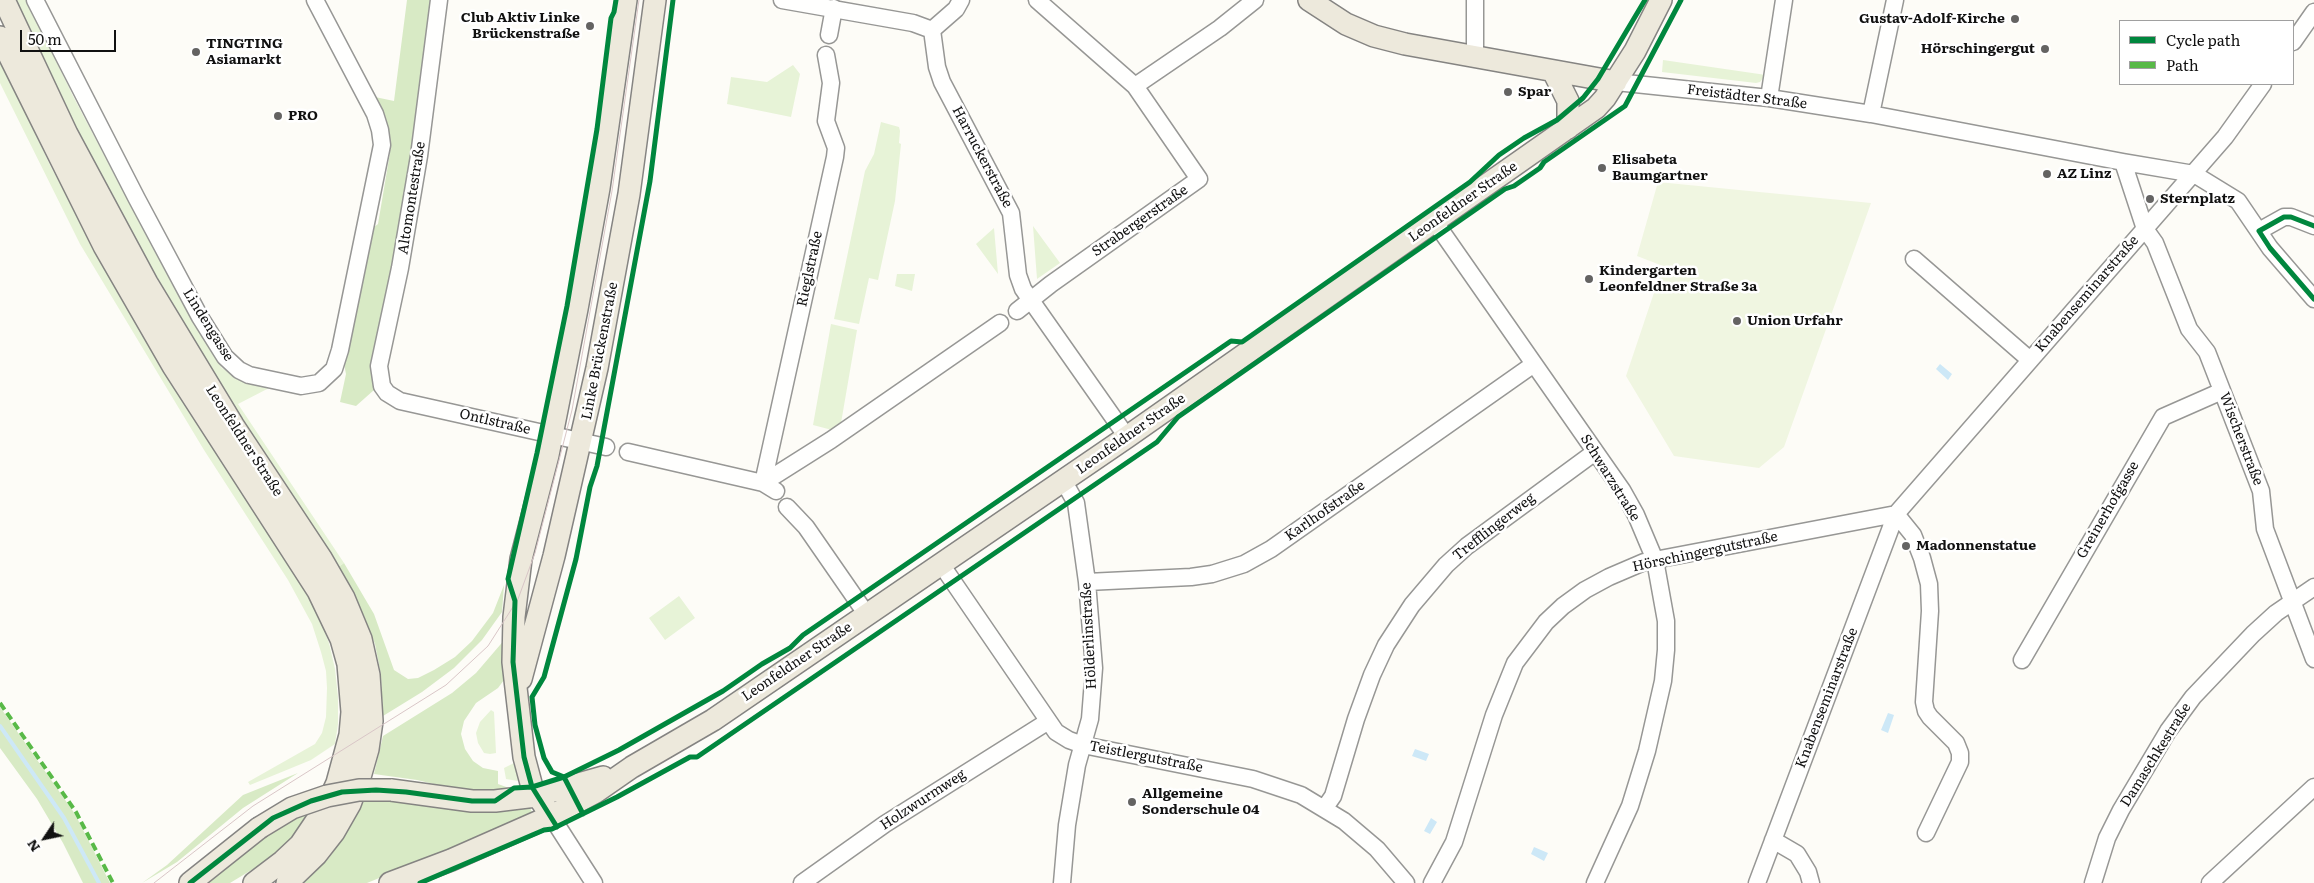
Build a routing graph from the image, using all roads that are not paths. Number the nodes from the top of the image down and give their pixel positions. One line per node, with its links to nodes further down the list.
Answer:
1 (4, 0): 76 (main road, Leonfeldner Straße)
2 (35, 0): 3 (street, Lindengasse)
3 (315, 0)
4 (439, 0): 45 (street, Altomontestraße)
5 (626, 0): 46 (main road, Linke Brückenstraße)
6 (655, 0): 48 (main road, Linke Brückenstraße)
7 (782, 0): 16 (street)
8 (961, 0): 18 (street)
9 (1037, 0): 27 (street)
10 (1255, 0): 27 (street)
11 (1309, 0): 23 (main road, Freistädter Straße)
12 (1475, 0): 23 (street)
13 (1662, 0): 25 (main road, Leonfeldner Straße)
14 (1784, 0): 28 (street)
15 (1896, 0): 29 (street)
16 (824, 4): 18 (street); 19 (street)
17 (2314, 12): 21 (street)
18 (932, 30): 39 (street, Harruckerstraße)
19 (829, 35)
20 (0, 37): 75 (main road, Leonfeldner Straße)
21 (2294, 41)
22 (826, 56): 53 (street, Rieglstraße)
23 (1475, 57): 24 (main road, Freistädter Straße)
24 (1553, 71): 25 (main road, Freistädter Straße); 30 (main road)
25 (1616, 82): 28 (street, Freistädter Straße); 30 (main road, Leonfeldner Straße)
26 (2262, 85): 32 (street, Knabenseminarstraße)
27 (1135, 86): 39 (street, Strabergerstraße)
28 (1769, 98): 29 (street, Freistädter Straße)
29 (1871, 114): 31 (street, Freistädter Straße)
30 (1568, 128): 33 (main road, Leonfeldner Straße)
31 (2123, 162): 32 (street, Freistädter Straße); 35 (street, Knabenseminarstraße)
32 (2194, 174): 35 (street, Knabenseminarstraße); 36 (street)
33 (1435, 222): 43 (street, Schwarzstraße); 47 (main road, Leonfeldner Straße)
34 (2314, 226): 36 (street)
35 (2145, 229): 42 (street, Knabenseminarstraße); 44 (street, Wischerstraße)
36 (2259, 230): 38 (street)
37 (1914, 259): 42 (street, Knabenseminarstraße)
38 (2314, 299)
39 (1030, 300): 40 (street, Strabergerstraße); 47 (street, Harruckerstraße)
40 (1017, 311)
41 (1000, 323): 53 (street)
42 (2030, 360): 55 (street, Knabenseminarstraße)
43 (1534, 364): 51 (street, Schwarzstraße); 58 (street, Karlhofstraße)
44 (2222, 391): 60 (street, Wischerstraße); 63 (street, Greinerhofgasse)
45 (386, 393): 46 (street, Ontlstraße)
46 (552, 434): 48 (street, Ontlstraße); 64 (main road, Linke Brückenstraße)
47 (1126, 437): 52 (main road, Leonfeldner Straße)
48 (581, 441): 49 (street, Ontlstraße); 64 (main road, Linke Brückenstraße)
49 (606, 447)
50 (628, 452): 53 (street)
51 (1595, 452): 56 (street, Schwarzstraße); 70 (street, Trefflingerweg)
52 (1063, 480): 57 (main road, Leonfeldner Straße); 58 (street, Hölderlinstraße)
53 (770, 487)
54 (787, 507): 61 (street)
55 (1896, 514): 56 (street, Hörschingergutstraße); 72 (street); 73 (street, Knabenseminarstraße)
56 (1655, 560): 82 (street, Hörschingergutstraße); 83 (street, Schwarzstraße)
57 (941, 564): 61 (main road, Leonfeldner Straße); 65 (street, Teistlergutstraße)
58 (1087, 582): 66 (street, Hölderlinstraße)
59 (2314, 587): 60 (street, Damaschkestraße)
60 (2292, 602): 62 (street, Wischerstraße); 86 (street, Damaschkestraße)
61 (867, 615): 67 (main road, Leonfeldner Straße)
62 (2314, 659)
63 (2022, 660)
64 (517, 696): 69 (main road, Linke Brückenstraße)
65 (1047, 722): 66 (street, Teistlergutstraße); 79 (street, Holzwurmweg)
66 (1083, 745): 70 (street, Teistlergutstraße); 80 (street, Hölderlinstraße)
67 (632, 768): 69 (main road, Leonfeldner Straße); 71 (main road, Leonfeldner Straße)
68 (2314, 787): 87 (street)
69 (545, 794): 71 (main road, Linke Brückenstraße); 74 (main road, Leonfeldner Straße, bridge)
70 (1324, 809): 81 (street, Teistlergutstraße)
71 (551, 816): 77 (main road, Leonfeldner Straße); 78 (street)
72 (1926, 833)
73 (1773, 840): 84 (street, Knabenseminarstraße); 85 (street)
74 (190, 883)
75 (254, 883)
76 (287, 883)
77 (390, 883)
78 (594, 883)
79 (802, 883)
80 (1062, 883)
81 (1406, 883)
82 (1432, 883)
83 (1596, 883)
84 (1757, 883)
85 (1811, 883)
86 (2093, 883)
87 (2210, 883)

